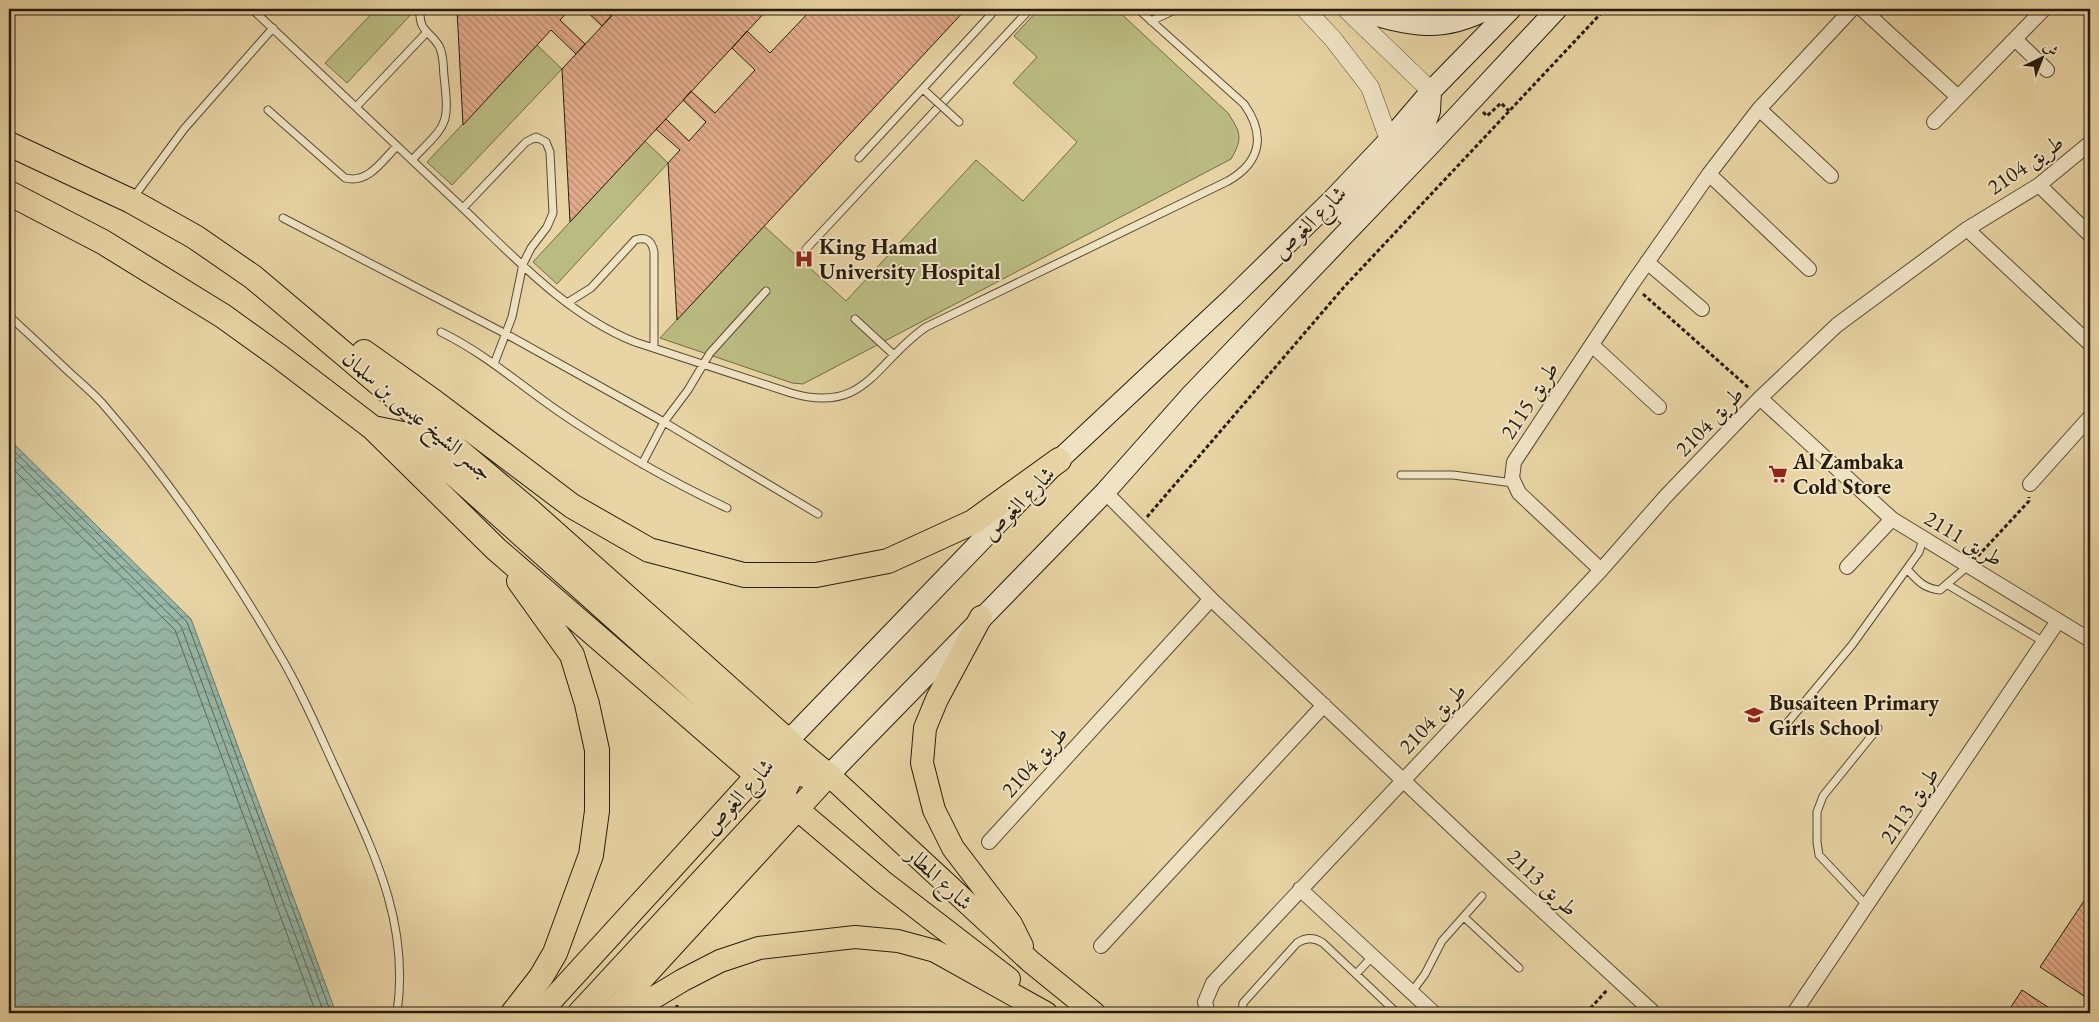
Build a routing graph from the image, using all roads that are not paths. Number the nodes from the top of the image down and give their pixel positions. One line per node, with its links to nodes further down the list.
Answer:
1 (252, 9): 17 (lane)
2 (996, 9): 21 (lane)
3 (1030, 9): 44 (lane)
4 (1138, 9): 16 (lane)
5 (1177, 9): 16 (lane)
6 (1305, 9): 29 (street)
7 (1346, 9): 22 (street)
8 (1353, 9): 9 (main road)
9 (1488, 9)
10 (1512, 9): 22 (main road, شارع الغوص)
11 (1557, 9): 62 (main road, شارع الغوص)
12 (1852, 9): 25 (street, طريق 2115)
13 (1862, 9): 23 (street)
14 (2044, 9): 19 (street)
15 (420, 11): 18 (lane)
16 (1151, 21): 59 (lane)
17 (273, 28): 24 (lane); 39 (lane)
18 (426, 33): 24 (lane); 34 (lane)
19 (2015, 39): 20 (street); 23 (street)
20 (2047, 70)
21 (923, 89): 27 (lane, bridge); 33 (lane)
22 (1432, 91): 29 (main road, شارع الغوص); 62 (main road)
23 (1958, 97): 28 (street)
24 (356, 107): 32 (lane)
25 (1759, 109): 35 (street, طريق 2115); 36 (street)
26 (268, 110): 32 (lane)
27 (959, 122)
28 (1934, 122)
29 (1389, 140): 68 (main road, شارع الغوص)
30 (2090, 143): 37 (street, طريق 2104)
31 (9, 144): 39 (highway, جسر الشيخ عيسى بن سلمان)
32 (397, 146): 34 (lane)
33 (859, 158)
34 (412, 160): 40 (lane)
35 (1709, 174): 45 (street, طريق 2115); 47 (street)
36 (1830, 176)
37 (2039, 185): 42 (street, طريق 2104); 43 (street)
38 (9, 192): 67 (highway, جسر الشيخ عيسى بن سلمان)
39 (131, 201): 53 (highway, جسر الشيخ عيسى بن سلمان)
40 (463, 208): 46 (lane); 46 (lane)
41 (283, 218): 55 (lane)
42 (1967, 229): 57 (street); 63 (street, طريق 2104)
43 (2090, 235)
44 (806, 249)
45 (1647, 262): 50 (street); 56 (street, طريق 2115)
46 (523, 264): 49 (lane); 55 (lane)
47 (1810, 268)
48 (766, 291): 61 (lane)
49 (567, 303): 58 (lane); 58 (lane)
50 (1702, 309)
51 (9, 316): 110 (lane)
52 (855, 319): 59 (lane)
53 (305, 320): 68 (highway); 92 (highway, جسر الشيخ عيسى بن سلمان)
54 (441, 332): 60 (lane)
55 (506, 334): 60 (lane); 66 (lane)
56 (1592, 344): 64 (street); 71 (street, طريق 2115)
57 (2090, 344)
58 (654, 348): 61 (lane)
59 (894, 354): 61 (lane)
60 (494, 364): 69 (lane)
61 (703, 364): 66 (lane)
62 (1191, 395): 73 (main road, شارع الغوص)
63 (1760, 398): 76 (street, طريق 2111); 82 (street, طريق 2104)
64 (1659, 407)
65 (2090, 417): 72 (street)
66 (664, 422): 69 (lane); 75 (lane)
67 (373, 428): 78 (highway, جسر الشيخ عيسى بن سلمان); 93 (highway)
68 (1059, 460): 92 (main road, شارع الغوص)
69 (642, 464): 74 (lane)
70 (1401, 475): 71 (lane)
71 (1513, 483): 82 (street)
72 (2030, 484)
73 (1105, 492): 84 (street, طريق 2104); 85 (main road, شارع الغوص)
74 (727, 508)
75 (818, 514)
76 (1892, 519): 77 (street, طريق 2111); 80 (street)
77 (1923, 539): 79 (street, طريق 2111); 81 (lane)
78 (496, 549): 93 (highway, جسر الشيخ عيسى بن سلمان); 111 (highway)
79 (1969, 565): 83 (lane); 86 (street, طريق 2111)
80 (1847, 567)
81 (1907, 569): 83 (lane); 90 (lane)
82 (1601, 570): 96 (street, طريق 2104)
83 (1948, 585): 88 (lane)
84 (1211, 599): 89 (street, طريق 2104); 98 (street, طريق 2104)
85 (981, 617): 95 (main road, شارع الغوص); 105 (main road)
86 (2058, 620): 87 (street, طريق 2111); 88 (street, طريق 2113)
87 (2090, 640)
88 (2044, 642): 101 (street, طريق 2113)
89 (1324, 705): 96 (street, طريق 2104); 103 (street)
90 (1788, 722)
91 (1878, 728): 101 (lane)
92 (788, 741): 93 (main road, شارع الغوص); 94 (highway); 95 (main road, شارع المطار)
93 (765, 767): 94 (highway); 97 (main road, شارع المطار); 112 (main road, شارع الغوص)
94 (794, 772): 95 (highway); 97 (highway)
95 (829, 775): 97 (main road, شارع الغوص); 105 (main road, شارع المطار)
96 (1403, 780): 99 (street, طريق 2104); 122 (street, طريق 2113)
97 (789, 803): 113 (highway); 114 (main road, شارع الغوص); 117 (main road, شارع المطار)
98 (989, 842)
99 (1300, 889): 104 (street); 109 (street, طريق 2104)
100 (1482, 896): 102 (lane)
101 (1867, 906): 123 (street, طريق 2113)
102 (1464, 917): 106 (lane); 108 (lane)
103 (1101, 946)
104 (1372, 957): 107 (lane); 108 (street)
105 (1031, 962): 118 (main road, شارع المطار)
106 (1519, 968)
107 (1356, 974): 119 (lane); 120 (lane)
108 (1411, 993): 121 (street)
109 (1207, 1007)
110 (397, 1013)
111 (514, 1013)
112 (540, 1013)
113 (580, 1013)
114 (611, 1013)
115 (628, 1013): 116 (main road)
116 (1046, 1013)
117 (1053, 1013)
118 (1094, 1013)
119 (1242, 1013)
120 (1397, 1013)
121 (1434, 1013)
122 (1654, 1013)
123 (1794, 1013)

